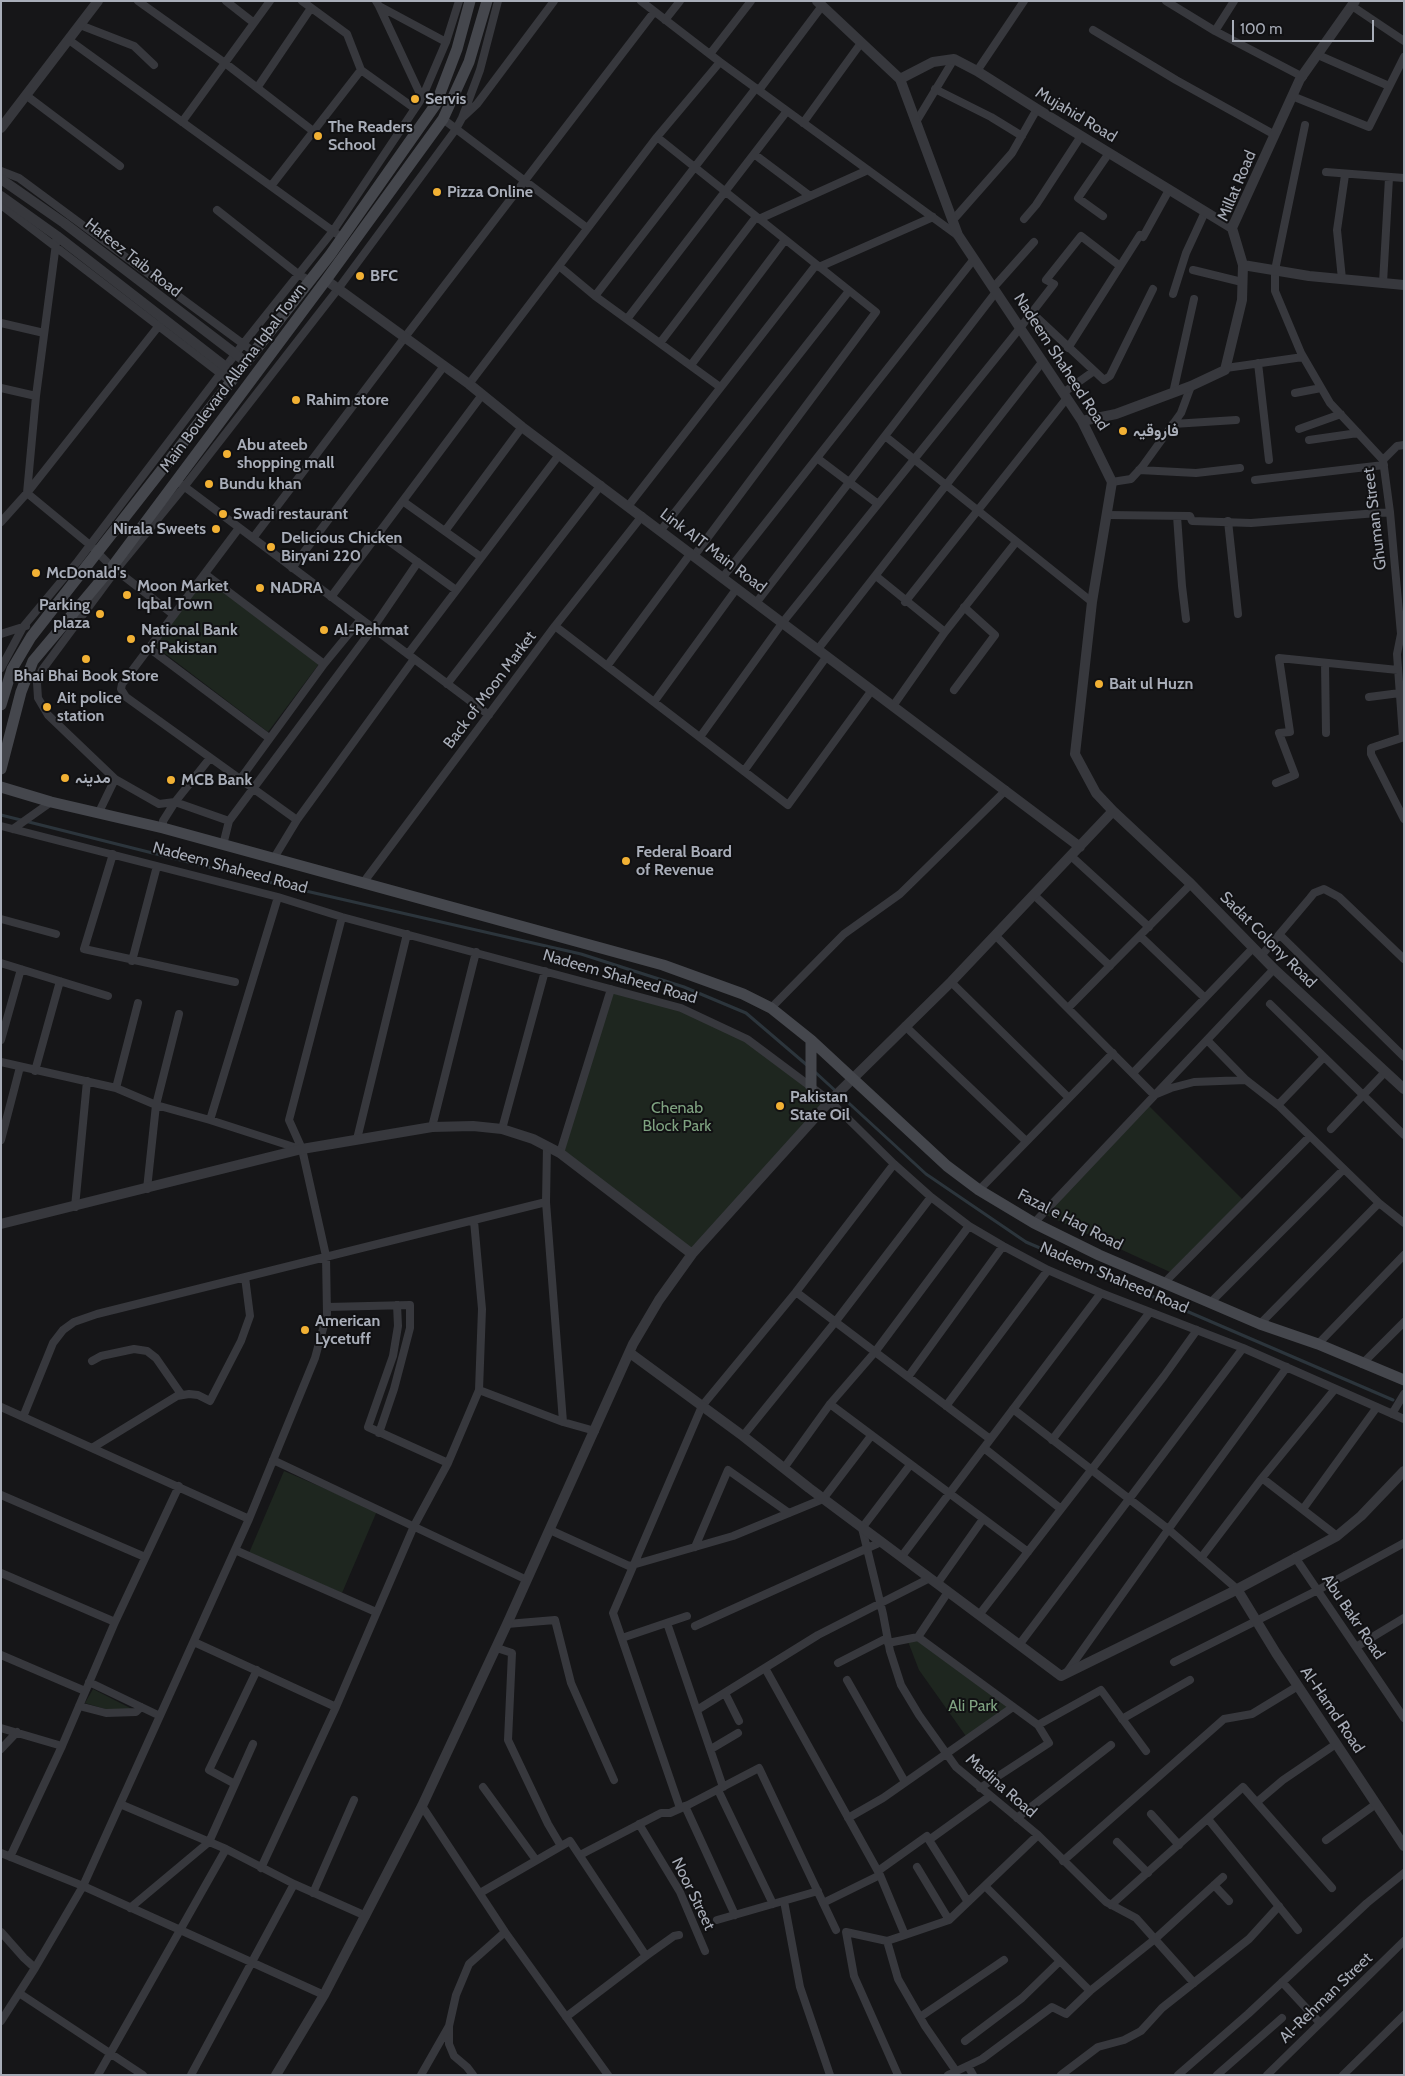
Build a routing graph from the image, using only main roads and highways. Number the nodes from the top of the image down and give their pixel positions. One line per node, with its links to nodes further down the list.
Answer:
1 (487, 1): 4 (main road, Main Boulevard Allama Iqbal Town)
2 (461, 2): 3 (main road, Main Boulevard Allama Iqbal Town)
3 (1, 706)
4 (1, 769)
5 (1, 788): 6 (main road, Nadeem Shaheed Road)
6 (771, 1008): 7 (main road, Fazal e Haq Road)
7 (811, 1040): 8 (main road); 9 (main road, Fazal e Haq Road)
8 (811, 1085)
9 (1404, 1380)

